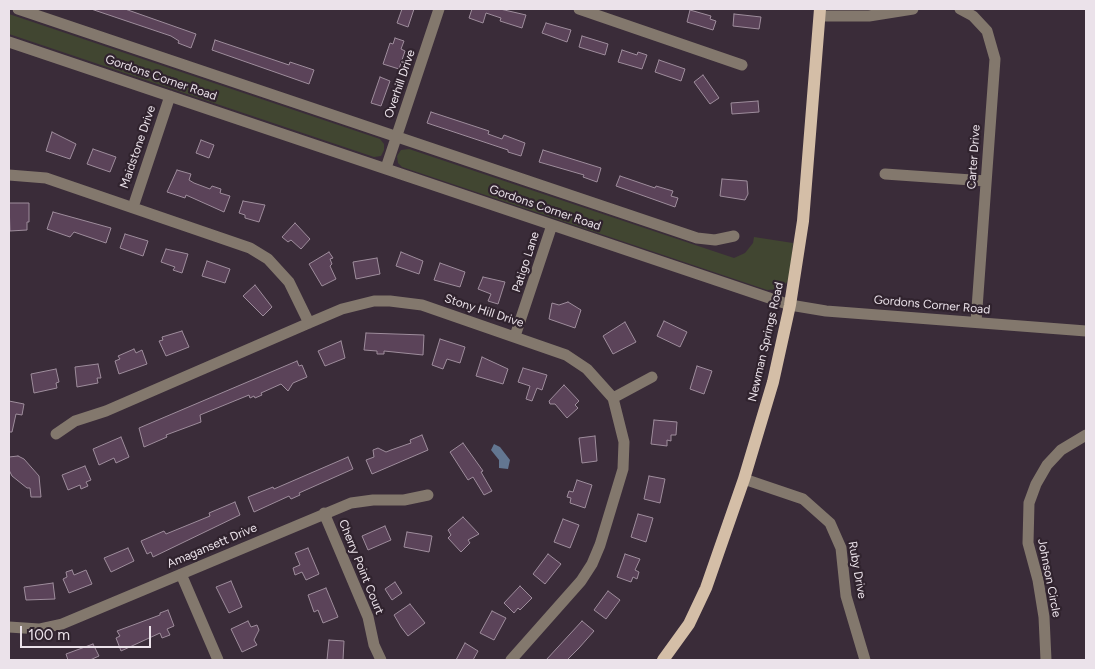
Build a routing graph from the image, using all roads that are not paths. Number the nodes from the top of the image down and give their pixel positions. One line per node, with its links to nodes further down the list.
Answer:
1 (18, 9): 10 (street, Gordons Corner Road)
2 (439, 9): 10 (street, Overhill Drive)
3 (579, 9): 8 (street)
4 (913, 9): 6 (street)
5 (960, 9): 14 (street, Carter Drive)
6 (820, 12): 18 (main road, Newman Springs Road)
7 (9, 42): 9 (street, Gordons Corner Road)
8 (742, 65)
9 (170, 96): 11 (street, Gordons Corner Road); 15 (street, Maidstone Drive)
10 (396, 136): 11 (street, Overhill Drive); 17 (street, Gordons Corner Road)
11 (386, 168): 16 (street, Gordons Corner Road)
12 (885, 174): 14 (street)
13 (9, 175): 15 (street)
14 (986, 181): 19 (street, Carter Drive)
15 (133, 207): 20 (street)
16 (552, 225): 18 (street, Gordons Corner Road); 22 (street, Patigo Lane)
17 (734, 236)
18 (790, 306): 19 (street, Gordons Corner Road); 27 (main road, Newman Springs Road)
19 (976, 322): 21 (street, Gordons Corner Road)
20 (309, 323): 22 (street, Stony Hill Drive); 25 (street, Stony Hill Drive)
21 (1086, 331)
22 (515, 336): 24 (street, Stony Hill Drive)
23 (652, 377): 24 (street)
24 (613, 398): 34 (street, Stony Hill Drive)
25 (56, 434)
26 (1086, 435): 37 (street, Johnson Circle)
27 (744, 479): 35 (main road, Newman Springs Road); 36 (street, Ruby Drive)
28 (428, 495): 29 (street, Amagansett Drive)
29 (324, 513): 30 (street, Amagansett Drive); 33 (street, Cherry Point Court)
30 (181, 574): 31 (street, Amagansett Drive); 32 (street)
31 (9, 627)
32 (218, 660)
33 (381, 660)
34 (511, 660)
35 (663, 660)
36 (865, 660)
37 (1046, 660)

